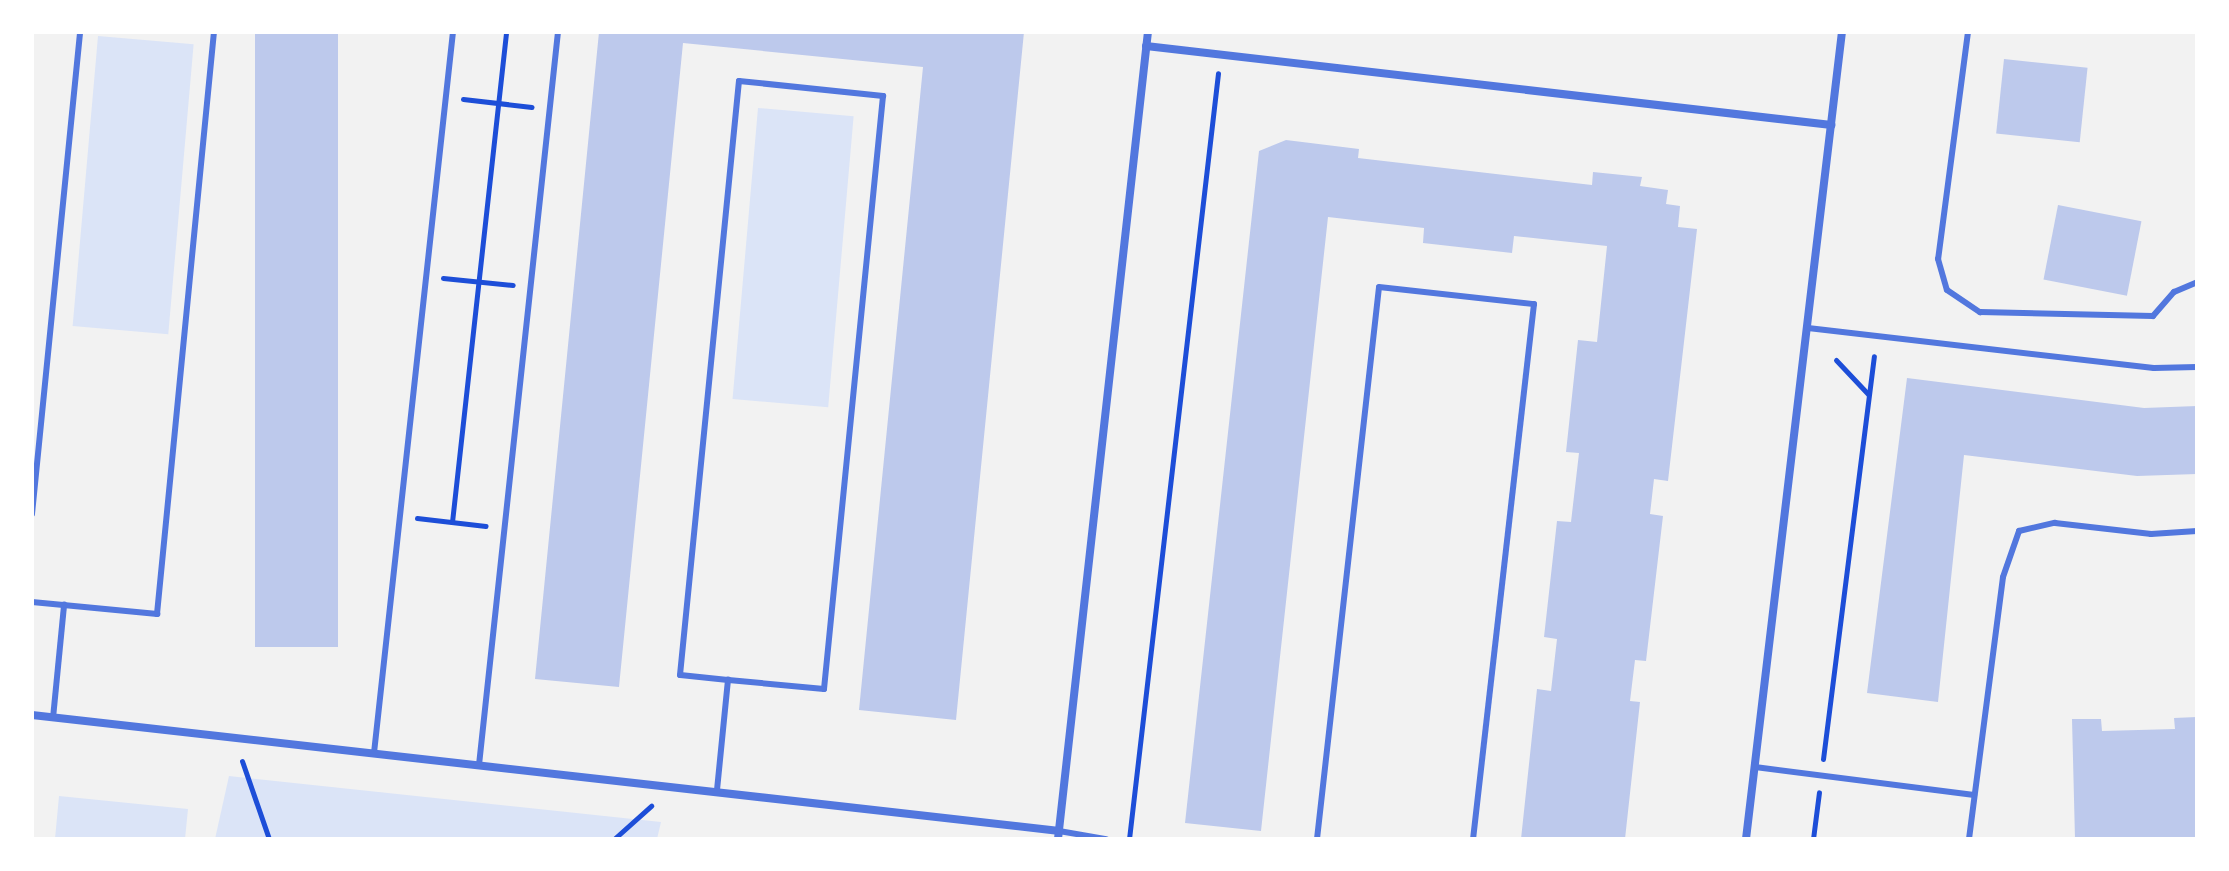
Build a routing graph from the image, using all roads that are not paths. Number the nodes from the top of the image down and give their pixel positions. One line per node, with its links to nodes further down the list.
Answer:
1 (80, 32): 13 (lane)
2 (214, 32): 16 (lane)
3 (453, 32): 20 (lane)
4 (558, 32): 21 (lane)
5 (1148, 32): 8 (street)
6 (1842, 32): 9 (street)
7 (1968, 32): 10 (lane)
8 (1146, 46): 9 (street); 25 (street)
9 (1831, 125): 11 (street)
10 (2197, 282)
11 (1808, 328): 12 (lane); 22 (street)
12 (2197, 367)
13 (32, 514)
14 (2197, 531): 24 (lane)
15 (32, 602): 16 (lane)
16 (64, 605): 19 (lane)
17 (728, 680): 17 (lane); 23 (lane)
18 (32, 715): 19 (street)
19 (53, 718): 20 (street)
20 (374, 753): 21 (street)
21 (479, 765): 23 (street)
22 (1755, 767): 24 (lane); 29 (street)
23 (717, 790): 25 (street)
24 (1974, 795): 30 (lane)
25 (1059, 835): 26 (lane)
26 (1106, 839)
27 (1317, 839): 28 (lane)
28 (1473, 839)
29 (1746, 839)
30 (1969, 839)

